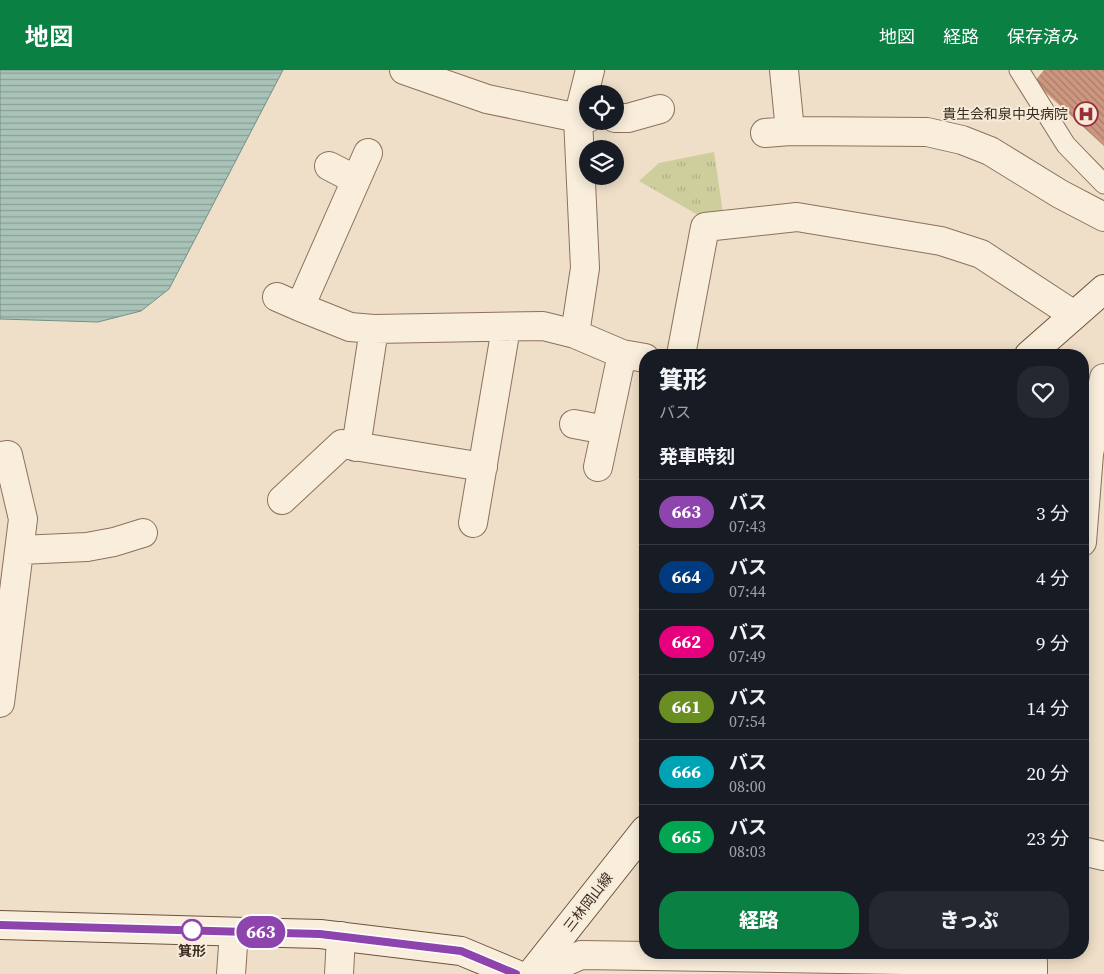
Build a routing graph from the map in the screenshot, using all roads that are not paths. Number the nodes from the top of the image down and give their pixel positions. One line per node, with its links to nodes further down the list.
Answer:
1 (404, 70): 7 (street)
2 (590, 70): 5 (street)
3 (784, 70): 14 (street)
4 (1019, 70): 13 (lane)
5 (588, 85)
6 (660, 109): 8 (street)
7 (579, 117)
8 (624, 118)
9 (583, 130): 19 (street)
10 (368, 153): 12 (street)
11 (329, 166): 12 (street)
12 (356, 180): 18 (street)
13 (1104, 184)
14 (1104, 217)
15 (1104, 289): 16 (street)
16 (1074, 315): 20 (street); 21 (street)
17 (506, 328): 18 (street); 19 (street); 29 (street)
18 (374, 329): 27 (street)
19 (576, 334): 22 (street)
20 (682, 349)
21 (1036, 349)
22 (633, 356): 25 (street)
23 (1104, 378): 26 (street)
24 (574, 424): 25 (street)
25 (606, 430): 30 (street)
26 (1089, 441)
27 (356, 447): 29 (street); 31 (street)
28 (0, 456): 34 (street)
29 (483, 467): 32 (street)
30 (598, 467)
31 (282, 500)
32 (474, 523)
33 (143, 533): 34 (street)
34 (14, 538): 35 (street)
35 (0, 703)
36 (639, 838): 48 (street, 三林岡山線)
37 (1089, 853): 38 (street)
38 (1104, 856)
39 (0, 925): 40 (street)
40 (234, 932): 41 (street); 45 (street)
41 (341, 936): 46 (street); 47 (street)
42 (639, 956): 49 (street)
43 (808, 959): 44 (street)
44 (1034, 963)
45 (231, 974)
46 (339, 974)
47 (516, 974)
48 (531, 974)
49 (538, 974)

